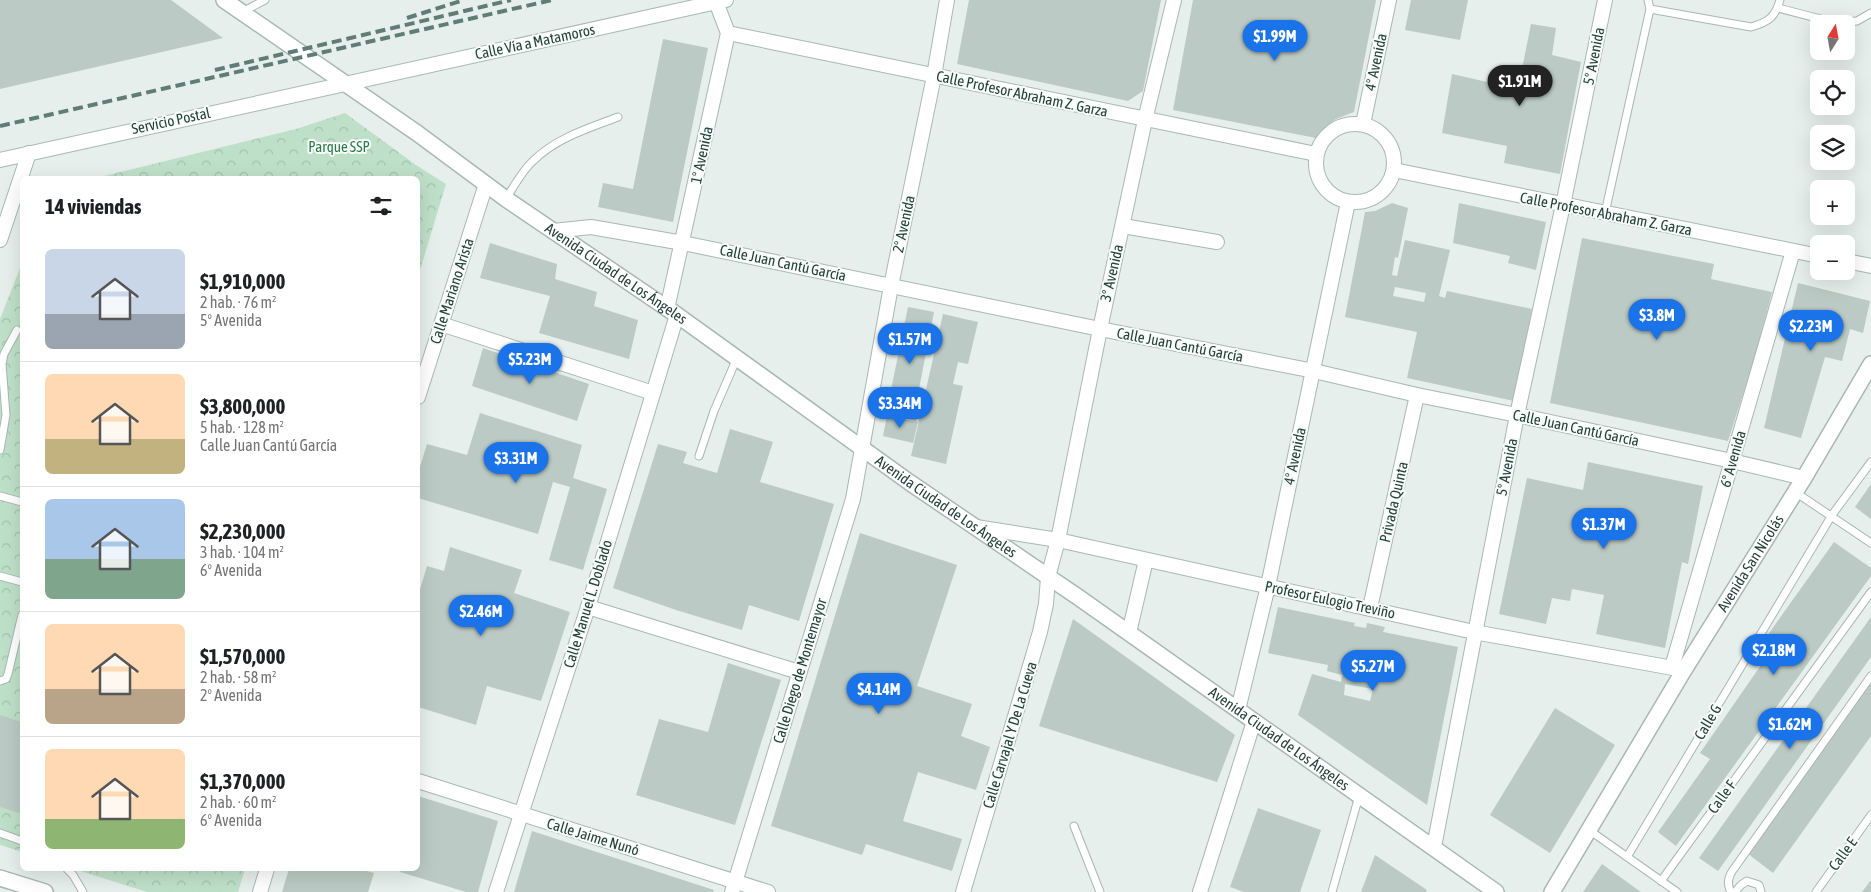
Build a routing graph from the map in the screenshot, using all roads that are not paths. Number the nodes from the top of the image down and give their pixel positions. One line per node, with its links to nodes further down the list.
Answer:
1 (224, 0): 12 (street, Avenida Ciudad de Los Ángeles)
2 (265, 0): 12 (lane)
3 (947, 0): 15 (street, 2° Avenida)
4 (1174, 0): 18 (street, 3° Avenida)
5 (1389, 0): 19 (street, 4° Avenida)
6 (1605, 0): 29 (street, 5° Avenida)
7 (1648, 0): 11 (lane)
8 (1780, 0): 10 (lane)
9 (721, 1): 14 (street); 16 (street, Calle Vía a Matamoros)
10 (1778, 8): 11 (lane); 13 (lane)
11 (1650, 9): 30 (lane)
12 (241, 12): 16 (street, Avenida Ciudad de Los Ángeles)
13 (1871, 13)
14 (728, 33): 15 (street, Calle Profesor Abraham Z. Garza); 35 (street, 1° Avenida)
15 (934, 76): 18 (street, Calle Profesor Abraham Z. Garza); 40 (street, 2° Avenida)
16 (343, 84): 20 (street, Servicio Postal); 26 (street, Avenida Ciudad de Los Ángeles)
17 (618, 117): 27 (lane)
18 (1145, 120): 21 (street, Calle Profesor Abraham Z. Garza); 31 (street, 3° Avenida)
19 (1363, 124): 21 (street); 23 (street)
20 (29, 153): 22 (street, Servicio Postal); 24 (street)
21 (1316, 154): 28 (street)
22 (0, 160)
23 (1394, 170): 28 (street); 29 (street, Calle Profesor Abraham Z. Garza)
24 (21, 176)
25 (20, 180): 33 (street)
26 (486, 184): 27 (street, Avenida Ciudad de Los Ángeles); 42 (street, Calle Mariano Arista)
27 (506, 199): 32 (street, Avenida Ciudad de Los Ángeles)
28 (1348, 202): 47 (street, 4° Avenida)
29 (1563, 205): 30 (street, Calle Profesor Abraham Z. Garza); 51 (street, 5° Avenida)
30 (1605, 214): 36 (street, Calle Profesor Abraham Z. Garza)
31 (1123, 226): 34 (street); 44 (street, 3° Avenida)
32 (553, 231): 35 (street, Calle Juan Cantú García); 41 (street, Avenida Ciudad de Los Ángeles)
33 (0, 240)
34 (1217, 242)
35 (683, 243): 40 (street, Calle Juan Cantú García); 41 (street, 1° Avenida)
36 (1793, 251): 37 (street, Calle Profesor Abraham Z. Garza); 55 (street, 6° Avenida)
37 (1810, 254)
38 (1855, 263): 39 (street)
39 (1871, 266)
40 (891, 286): 44 (street, Calle Juan Cantú García); 52 (street, 2° Avenida)
41 (672, 312): 45 (street, Avenida Ciudad de Los Ángeles); 49 (street, Calle Manuel L. Doblado)
42 (441, 324): 48 (street, Calle Mariano Arista); 49 (street)
43 (17, 330): 53 (lane)
44 (1100, 330): 47 (street, Calle Juan Cantú García); 63 (street, 3° Avenida)
45 (737, 358): 52 (street, Avenida Ciudad de Los Ángeles); 54 (lane)
46 (1871, 364): 57 (street, Avenida San Nicolás)
47 (1314, 371): 50 (street, Calle Juan Cantú García); 69 (street, 4° Avenida)
48 (420, 391)
49 (653, 393): 71 (street, Calle Manuel L. Doblado)
50 (1417, 395): 51 (street, Calle Juan Cantú García); 72 (street, Privada Quinta)
51 (1517, 415): 55 (street, Calle Juan Cantú García); 74 (street, 5° Avenida)
52 (862, 448): 62 (street, Avenida Ciudad de Los Ángeles); 77 (street, Calle Diego de Montemayor)
53 (0, 450)
54 (699, 456)
55 (1732, 461): 57 (street, Calle Juan Cantú García); 76 (street, 6° Avenida)
56 (1871, 462): 61 (lane, Calle G)
57 (1804, 478): 58 (street, Avenida San Nicolás)
58 (1795, 492): 61 (lane); 76 (street, Avenida San Nicolás)
59 (0, 496): 60 (lane)
60 (20, 501)
61 (1832, 516): 64 (lane); 91 (lane, Calle G)
62 (976, 527): 63 (street, Profesor Eulogio Treviño); 67 (street, Avenida Ciudad de Los Ángeles)
63 (1058, 540): 65 (street, Profesor Eulogio Treviño); 67 (street, 3° Avenida)
64 (1871, 543)
65 (1146, 560): 69 (street, Profesor Eulogio Treviño); 75 (street)
66 (0, 576): 68 (lane)
67 (1048, 577): 75 (street, Avenida Ciudad de Los Ángeles); 103 (street, Calle Carvajal Y De La Cueva)
68 (20, 581)
69 (1268, 586): 72 (street, Profesor Eulogio Treviño); 80 (street, 4° Avenida)
70 (1871, 592): 95 (lane, Calle F)
71 (588, 607): 77 (street); 84 (street, Calle Manuel L. Doblado)
72 (1370, 608): 74 (street, Profesor Eulogio Treviño)
73 (20, 623): 79 (lane)
74 (1474, 632): 76 (street, Profesor Eulogio Treviño); 90 (street, 5° Avenida)
75 (1129, 633): 80 (street, Avenida Ciudad de Los Ángeles)
76 (1678, 668): 87 (street, Avenida San Nicolás)
77 (799, 672): 96 (street, Calle Diego de Montemayor)
78 (1871, 676): 110 (lane)
79 (0, 681)
80 (1238, 710): 81 (street, Avenida Ciudad de Los Ángeles)
81 (1254, 721): 83 (street, Avenida Ciudad de Los Ángeles); 105 (street)
82 (420, 782): 84 (street, Calle Jaime Nunó)
83 (1359, 796): 90 (street, Avenida Ciudad de Los Ángeles); 106 (lane)
84 (521, 814): 96 (street, Calle Jaime Nunó); 101 (street, Calle Manuel L. Doblado)
85 (1871, 815): 112 (lane, Calle E)
86 (1074, 826): 104 (lane)
87 (1588, 830): 91 (lane); 108 (street, Avenida San Nicolás)
88 (0, 833): 89 (lane)
89 (20, 840)
90 (1434, 847): 107 (street, Avenida Ciudad de Los Ángeles)
91 (1627, 857): 95 (lane)
92 (68, 871): 99 (lane)
93 (266, 871): 100 (street)
94 (0, 878): 97 (street)
95 (1661, 881): 109 (lane)
96 (733, 887): 102 (street, Calle Jaime Nunó)
97 (26, 889): 98 (street)
98 (45, 892)
99 (83, 892)
100 (260, 892)
101 (496, 892)
102 (768, 892)
103 (963, 892)
104 (1100, 892)
105 (1200, 892)
106 (1332, 892)
107 (1496, 892)
108 (1552, 892)
109 (1677, 892)
110 (1733, 892): 111 (lane)
111 (1761, 892)
112 (1816, 892)

